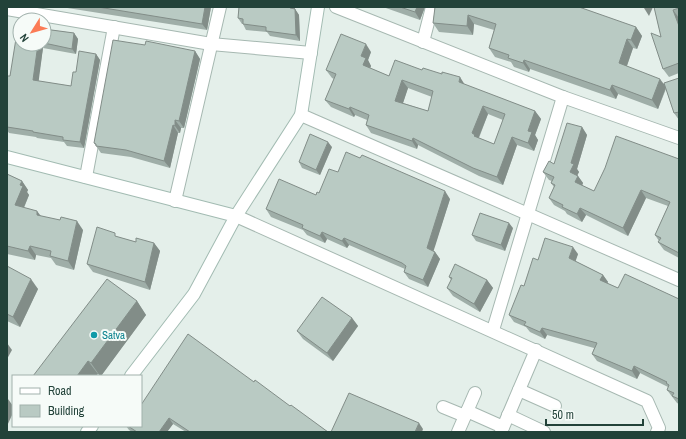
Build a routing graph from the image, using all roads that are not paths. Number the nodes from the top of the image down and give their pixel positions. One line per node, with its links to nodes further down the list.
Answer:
1 (220, 7): 8 (street)
2 (318, 7): 9 (street)
3 (336, 7): 7 (street)
4 (432, 7): 7 (street)
5 (7, 9): 6 (street)
6 (114, 27): 8 (street); 14 (street)
7 (423, 42): 10 (street)
8 (211, 44): 9 (street); 15 (street)
9 (311, 52): 11 (street)
10 (563, 97): 12 (street); 16 (street)
11 (301, 116): 16 (street); 17 (street)
12 (679, 138)
13 (7, 157): 14 (street)
14 (86, 177): 15 (street)
15 (175, 201): 17 (street)
16 (528, 214): 18 (street); 19 (street)
17 (236, 216): 19 (street); 21 (street)
18 (679, 280)
19 (493, 330): 20 (street)
20 (536, 350): 22 (street); 31 (street)
21 (132, 375)
22 (519, 390): 24 (street); 27 (street)
23 (475, 393): 26 (street)
24 (555, 406)
25 (443, 407): 26 (street)
26 (466, 414): 28 (street); 29 (street)
27 (508, 415): 28 (street); 30 (street)
28 (502, 430)
29 (458, 432)
30 (544, 432)
31 (657, 432)

